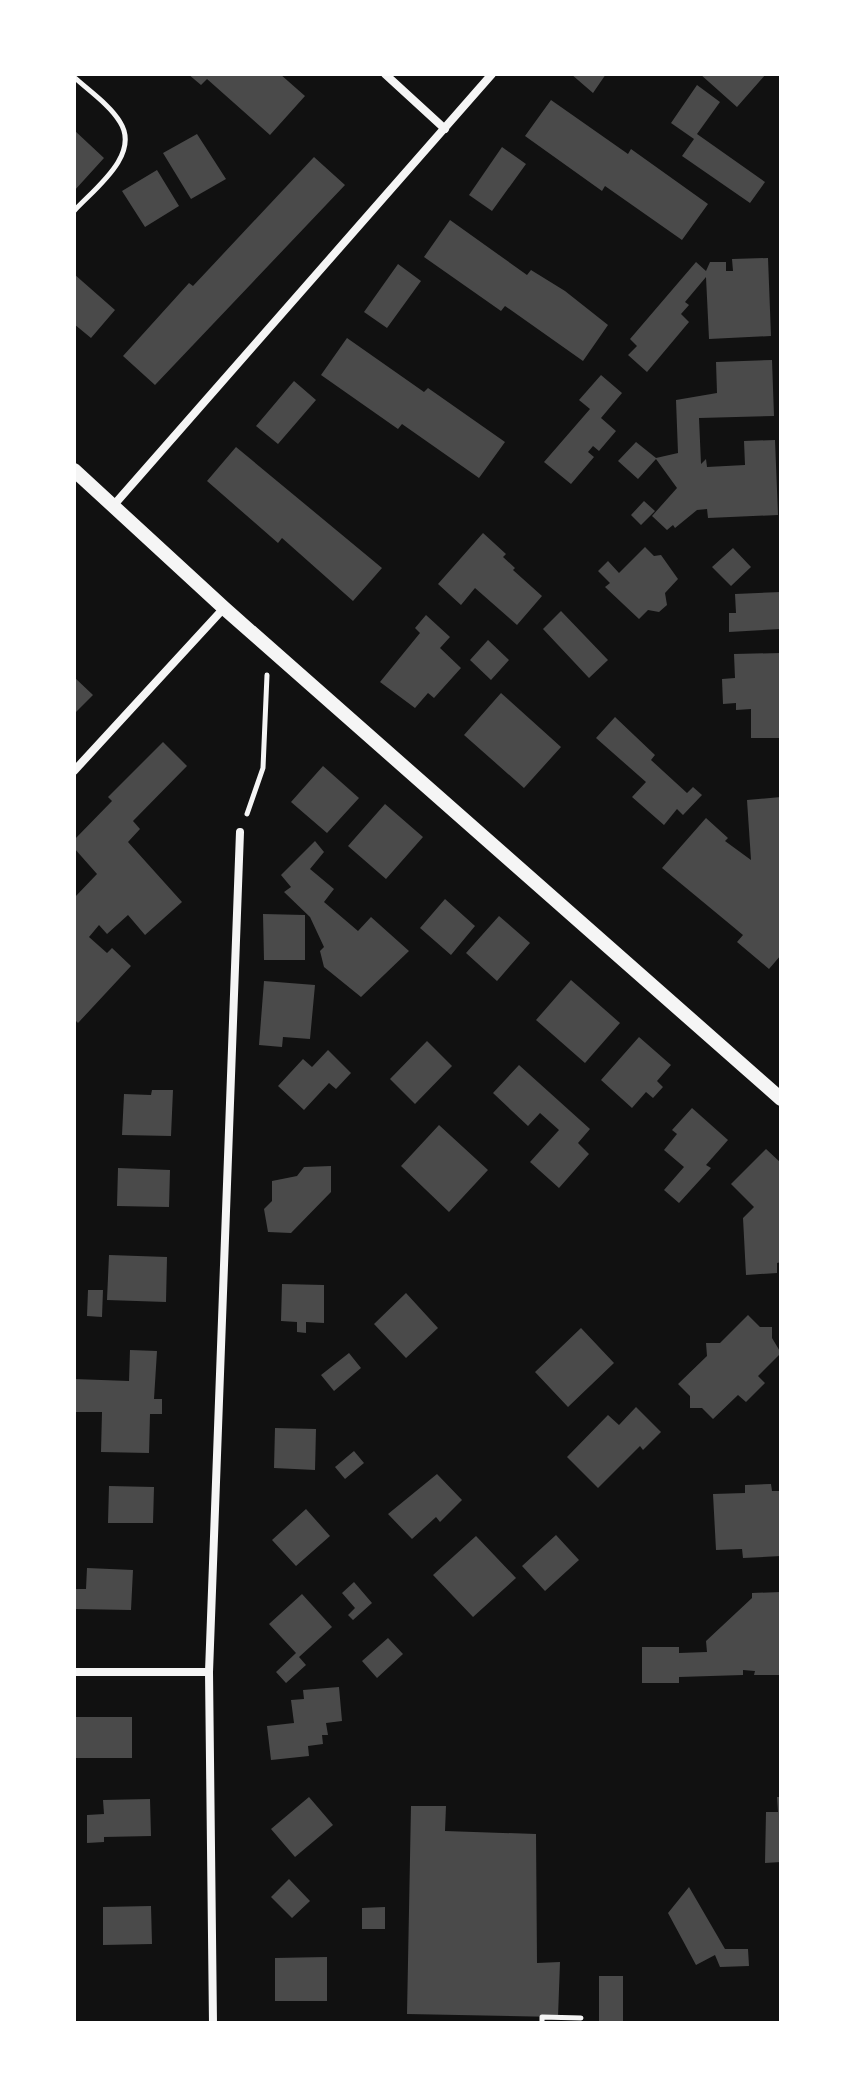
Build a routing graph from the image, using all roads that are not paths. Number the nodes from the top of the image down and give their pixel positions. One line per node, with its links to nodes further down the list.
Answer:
1 (385, 74): 3 (street)
2 (492, 74): 3 (street)
3 (445, 129): 5 (street)
4 (74, 470): 5 (street)
5 (113, 506): 6 (street)
6 (224, 608): 7 (street); 9 (street)
7 (74, 771)
8 (240, 832): 11 (street)
9 (780, 1095)
10 (74, 1672): 11 (street)
11 (209, 1672): 12 (street)
12 (213, 2023)

